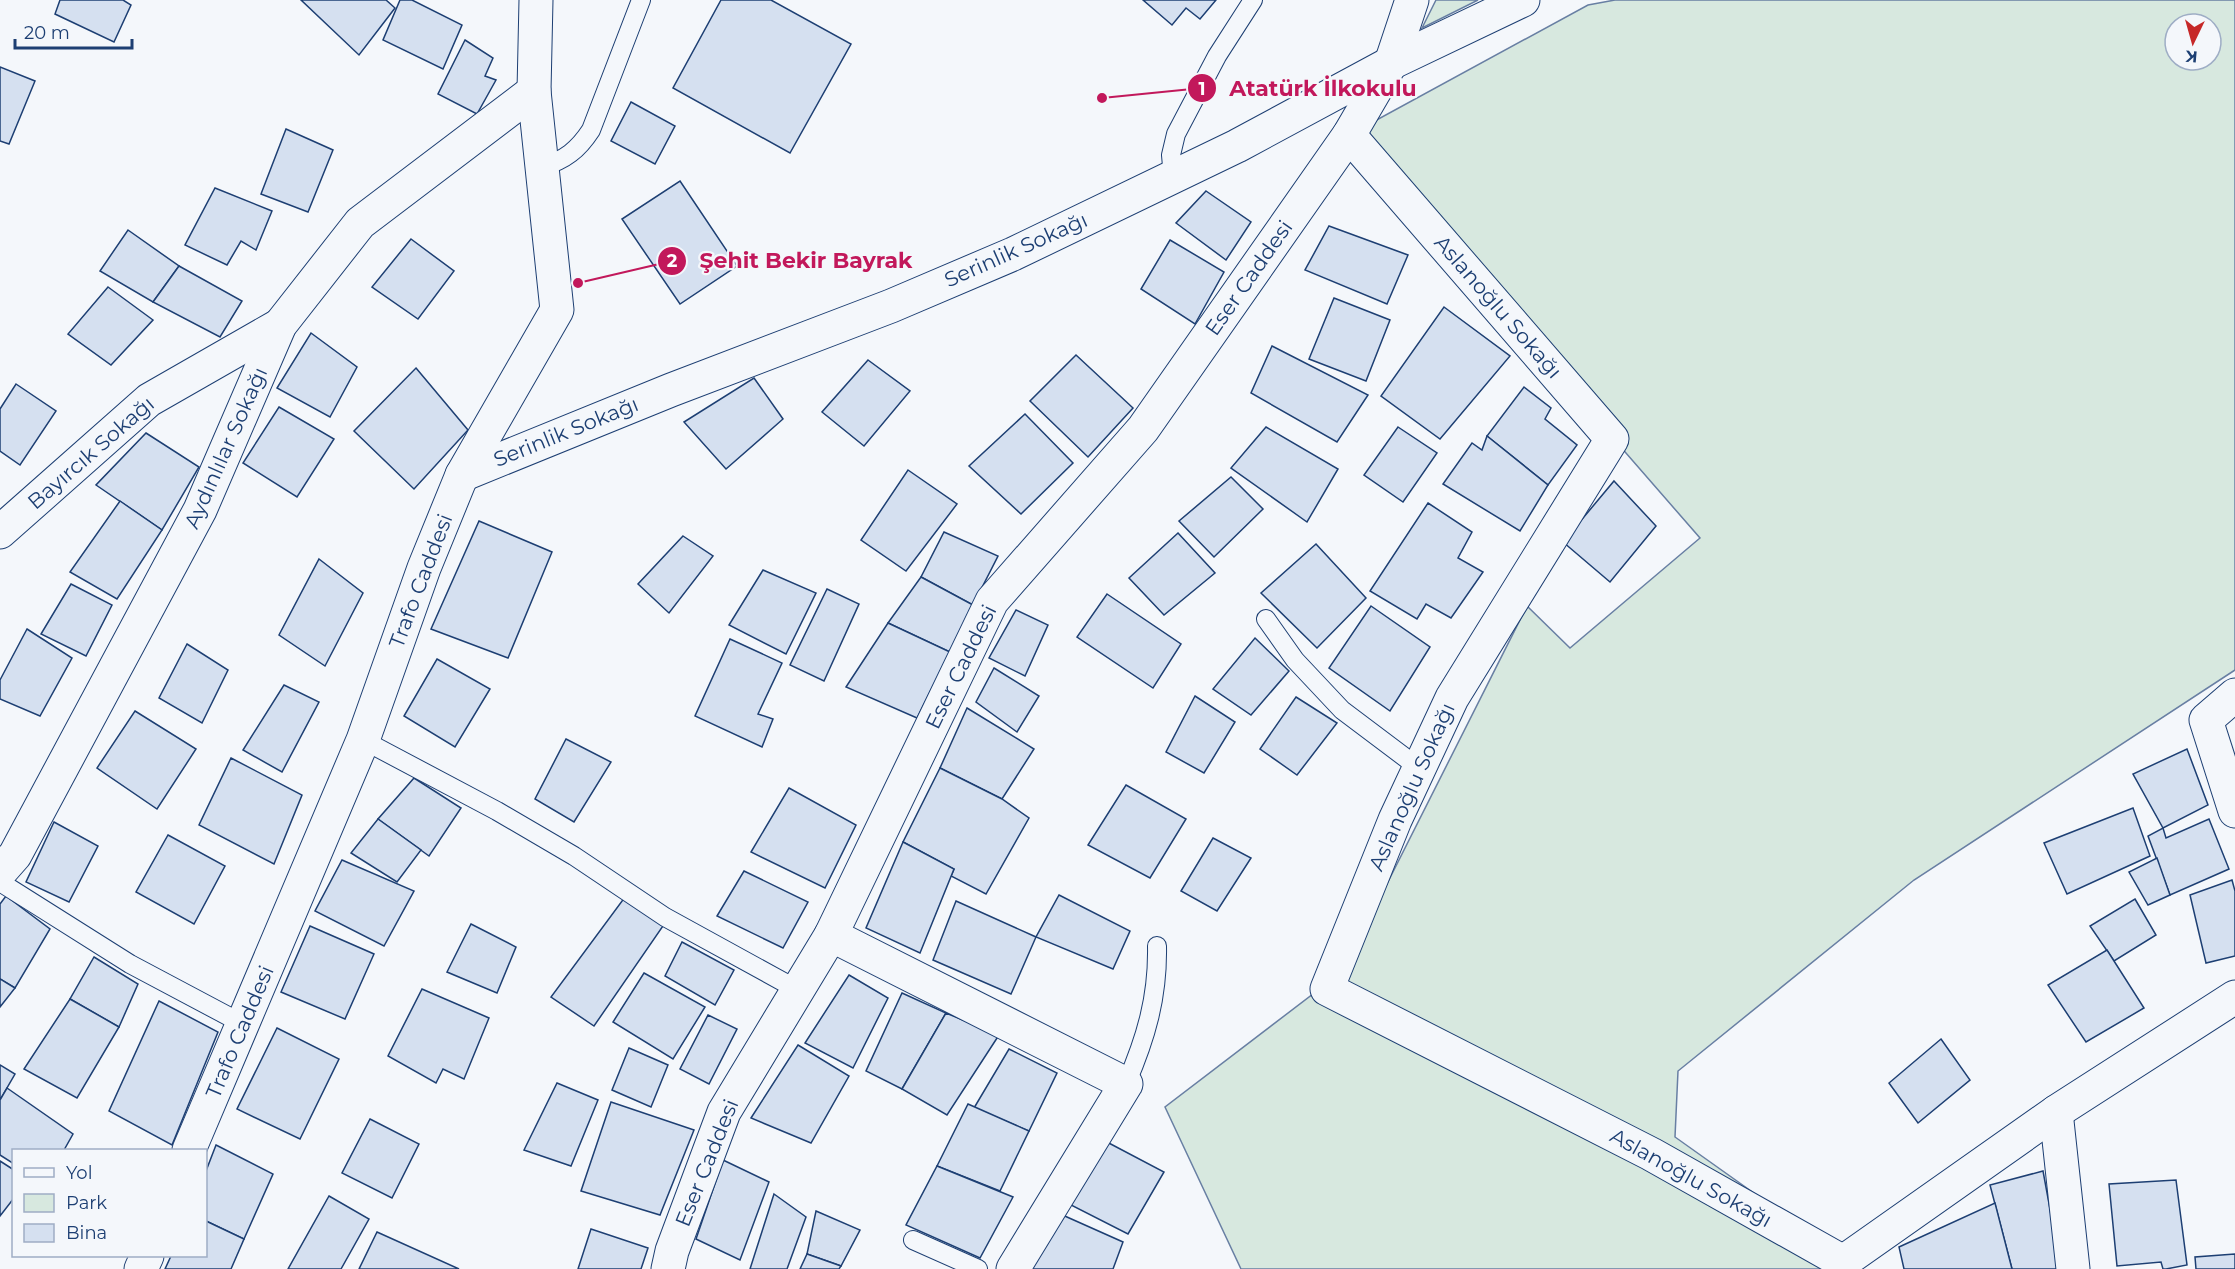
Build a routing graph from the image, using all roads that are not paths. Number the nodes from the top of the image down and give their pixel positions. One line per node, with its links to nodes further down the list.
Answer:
1 (536, 0): 7 (street, Trafo Caddesi)
2 (641, 0): 9 (lane)
3 (1253, 0): 10 (lane)
4 (1412, 0): 6 (street, Eser Caddesi)
5 (1523, 0): 6 (street, Serinlik Sokağı)
6 (1391, 63): 8 (street, Eser Caddesi); 10 (street, Serinlik Sokağı)
7 (534, 91): 9 (street, Trafo Caddesi); 11 (street, Aydınlılar Sokağı)
8 (1349, 135): 17 (street, Aslanoğlu Sokağı); 21 (street, Eser Caddesi)
9 (542, 167): 12 (street, Trafo Caddesi)
10 (1173, 177): 12 (street, Serinlik Sokağı)
11 (280, 325): 13 (street, Bayırcık Sokağı); 19 (street, Aydınlılar Sokağı)
12 (462, 475): 16 (street, Trafo Caddesi)
13 (0, 532)
14 (1266, 618): 17 (lane)
15 (2235, 696): 18 (street)
16 (363, 740): 23 (lane); 25 (street, Trafo Caddesi)
17 (1419, 768): 30 (street, Aslanoğlu Sokağı)
18 (2235, 811)
19 (0, 872)
20 (0, 882): 25 (lane)
21 (831, 935): 23 (street, Eser Caddesi); 26 (street)
22 (1157, 946): 26 (lane)
23 (798, 990): 31 (street, Eser Caddesi)
24 (2235, 997): 27 (street)
25 (243, 1024): 28 (street, Trafo Caddesi)
26 (1126, 1084): 33 (street)
27 (2056, 1112): 30 (street); 34 (street)
28 (189, 1149)
29 (913, 1240): 32 (lane)
30 (1843, 1266)
31 (668, 1269)
32 (978, 1269)
33 (1013, 1269)
34 (2073, 1269)

